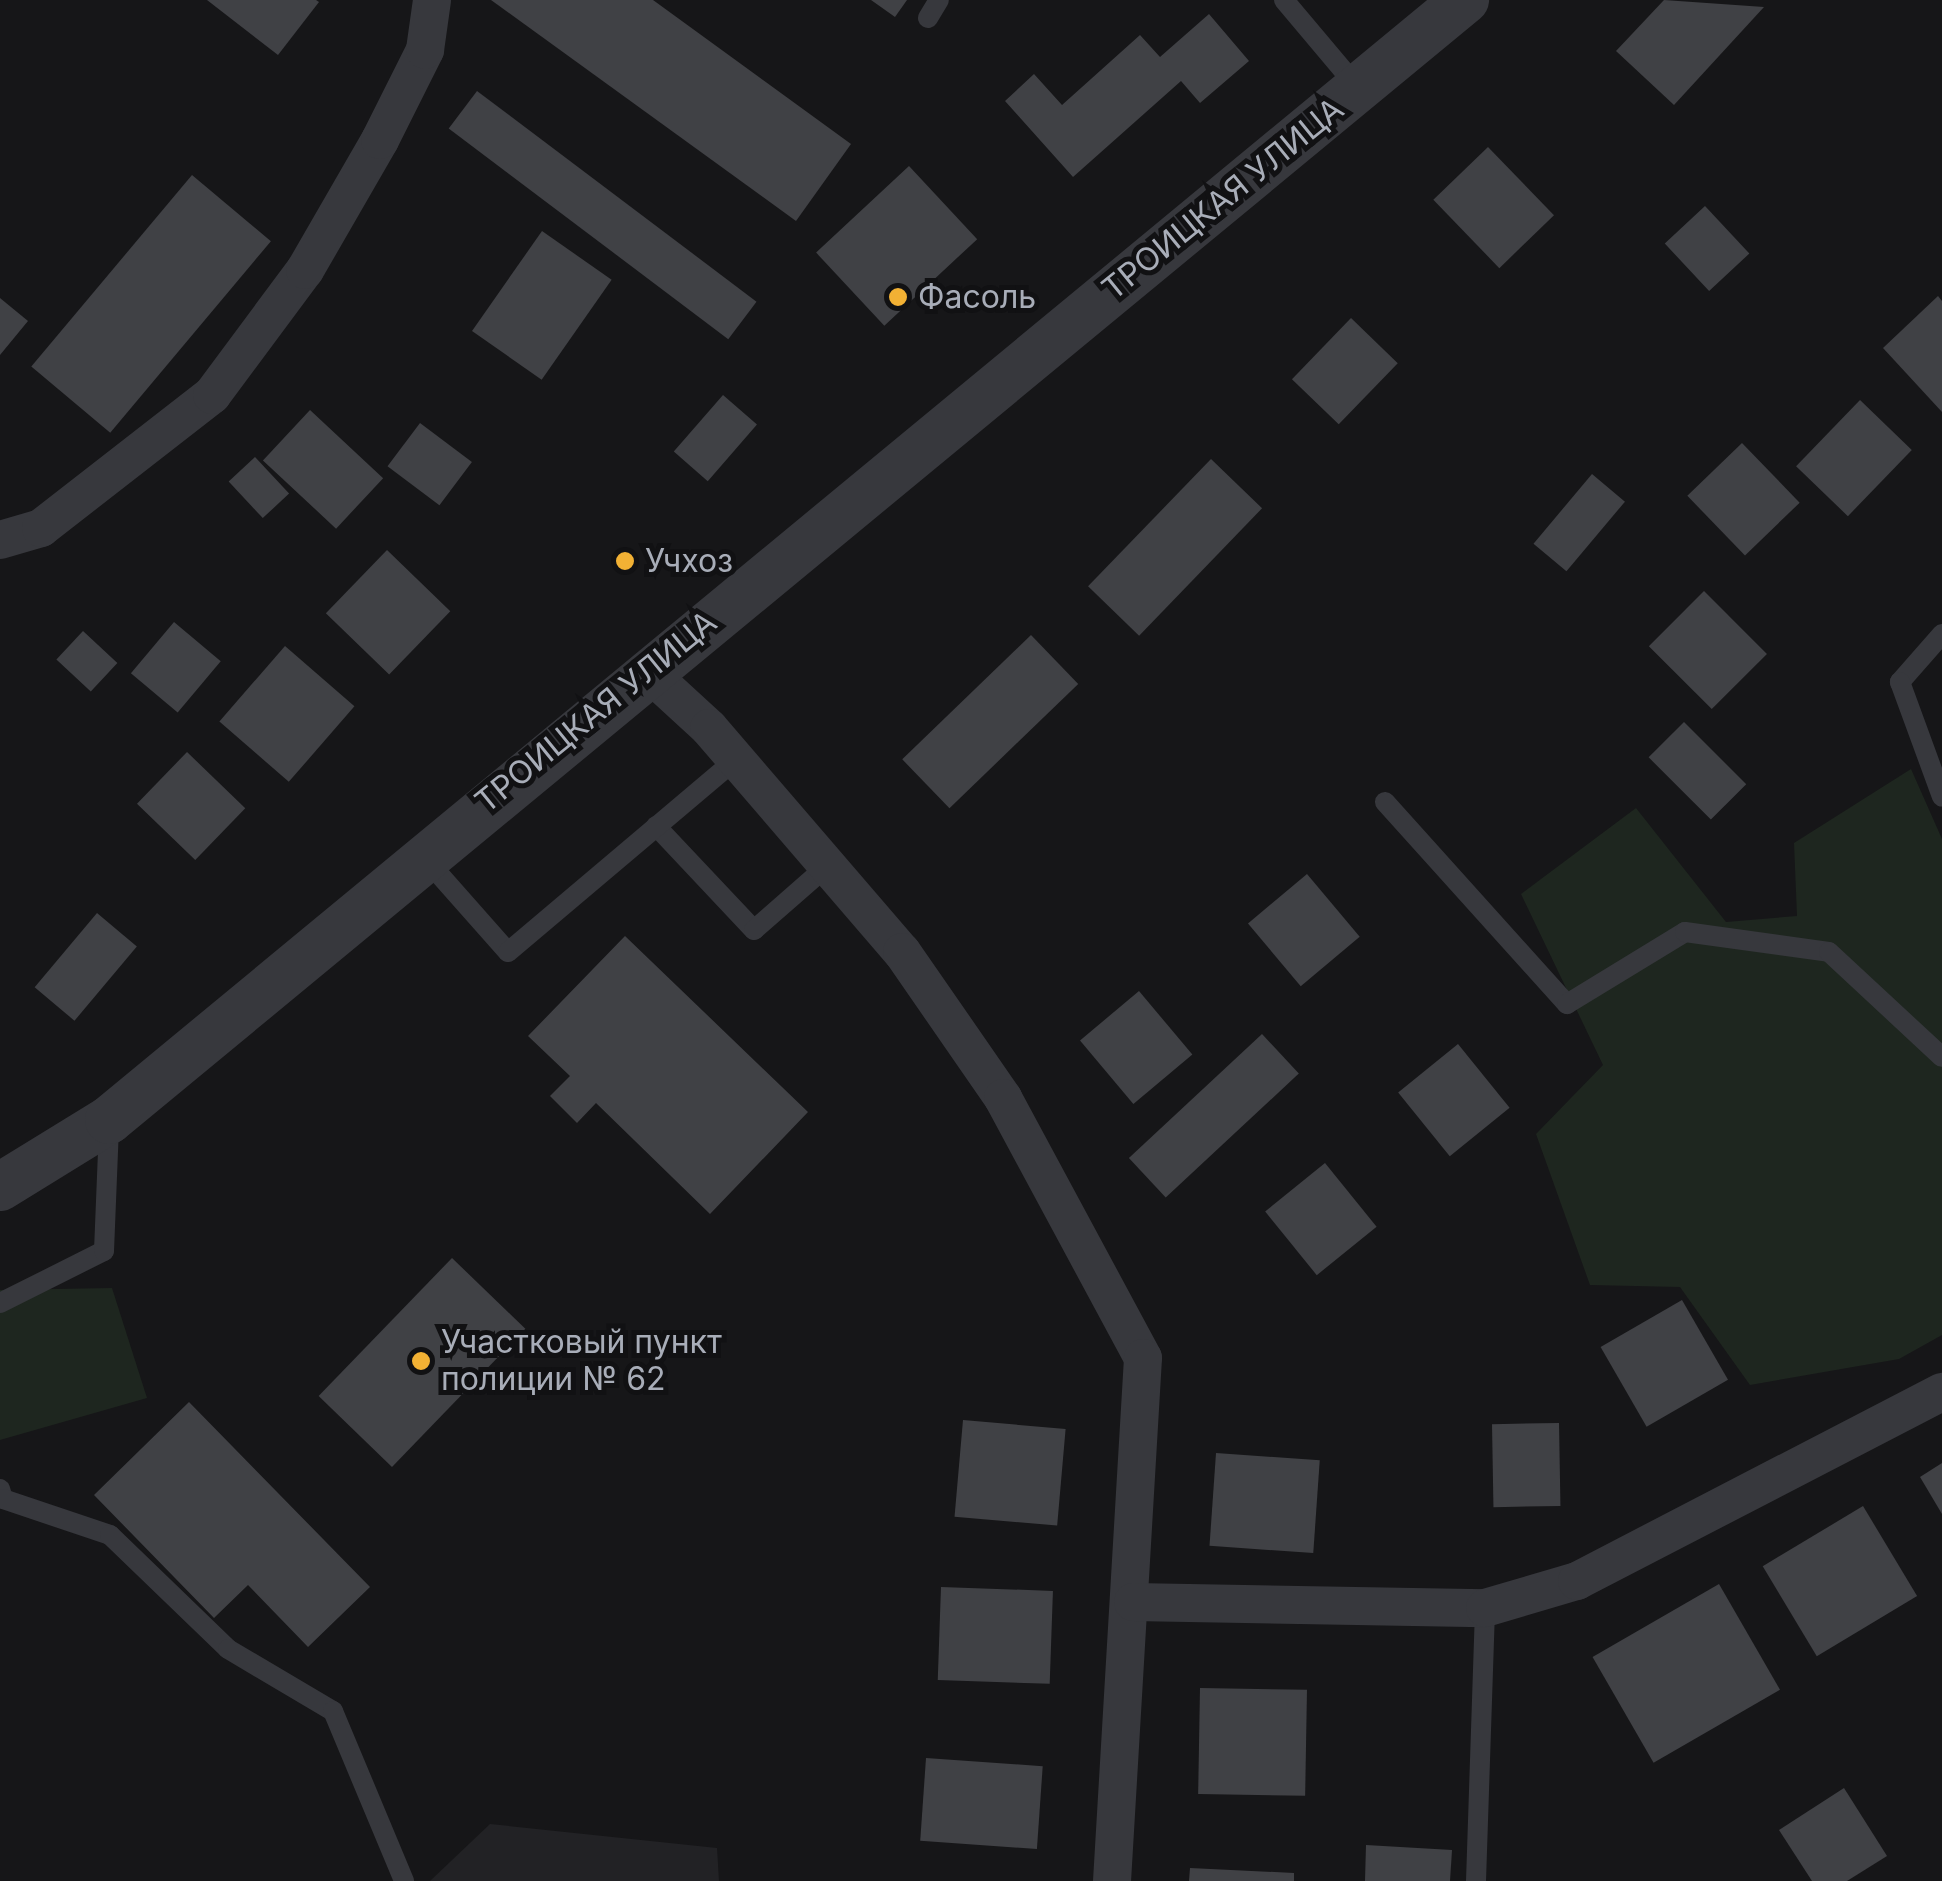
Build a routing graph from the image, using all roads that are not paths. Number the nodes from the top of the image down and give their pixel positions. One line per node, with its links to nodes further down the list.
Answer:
1 (432, 0): 5 (street)
2 (1284, 0): 4 (lane)
3 (1465, 0): 4 (street, ТРОИЦКАЯ УЛИЦА)
4 (1358, 88): 7 (street, ТРОИЦКАЯ УЛИЦА)
5 (0, 540)
6 (1942, 634): 9 (lane)
7 (647, 671): 8 (street); 12 (street, ТРОИЦКАЯ УЛИЦА)
8 (735, 760): 11 (lane); 13 (street)
9 (1942, 797)
10 (1384, 802): 14 (lane)
11 (656, 826): 12 (lane); 13 (lane)
12 (422, 854): 15 (street, ТРОИЦКАЯ УЛИЦА)
13 (827, 866): 20 (street)
14 (1942, 1057)
15 (109, 1120): 16 (street, ТРОИЦКАЯ УЛИЦА); 17 (lane)
16 (0, 1187)
17 (0, 1303)
18 (1942, 1392): 21 (street)
19 (0, 1490): 22 (lane)
20 (1133, 1602): 21 (street); 23 (street)
21 (1485, 1608): 24 (lane)
22 (404, 1881)
23 (1112, 1881)
24 (1476, 1881)

